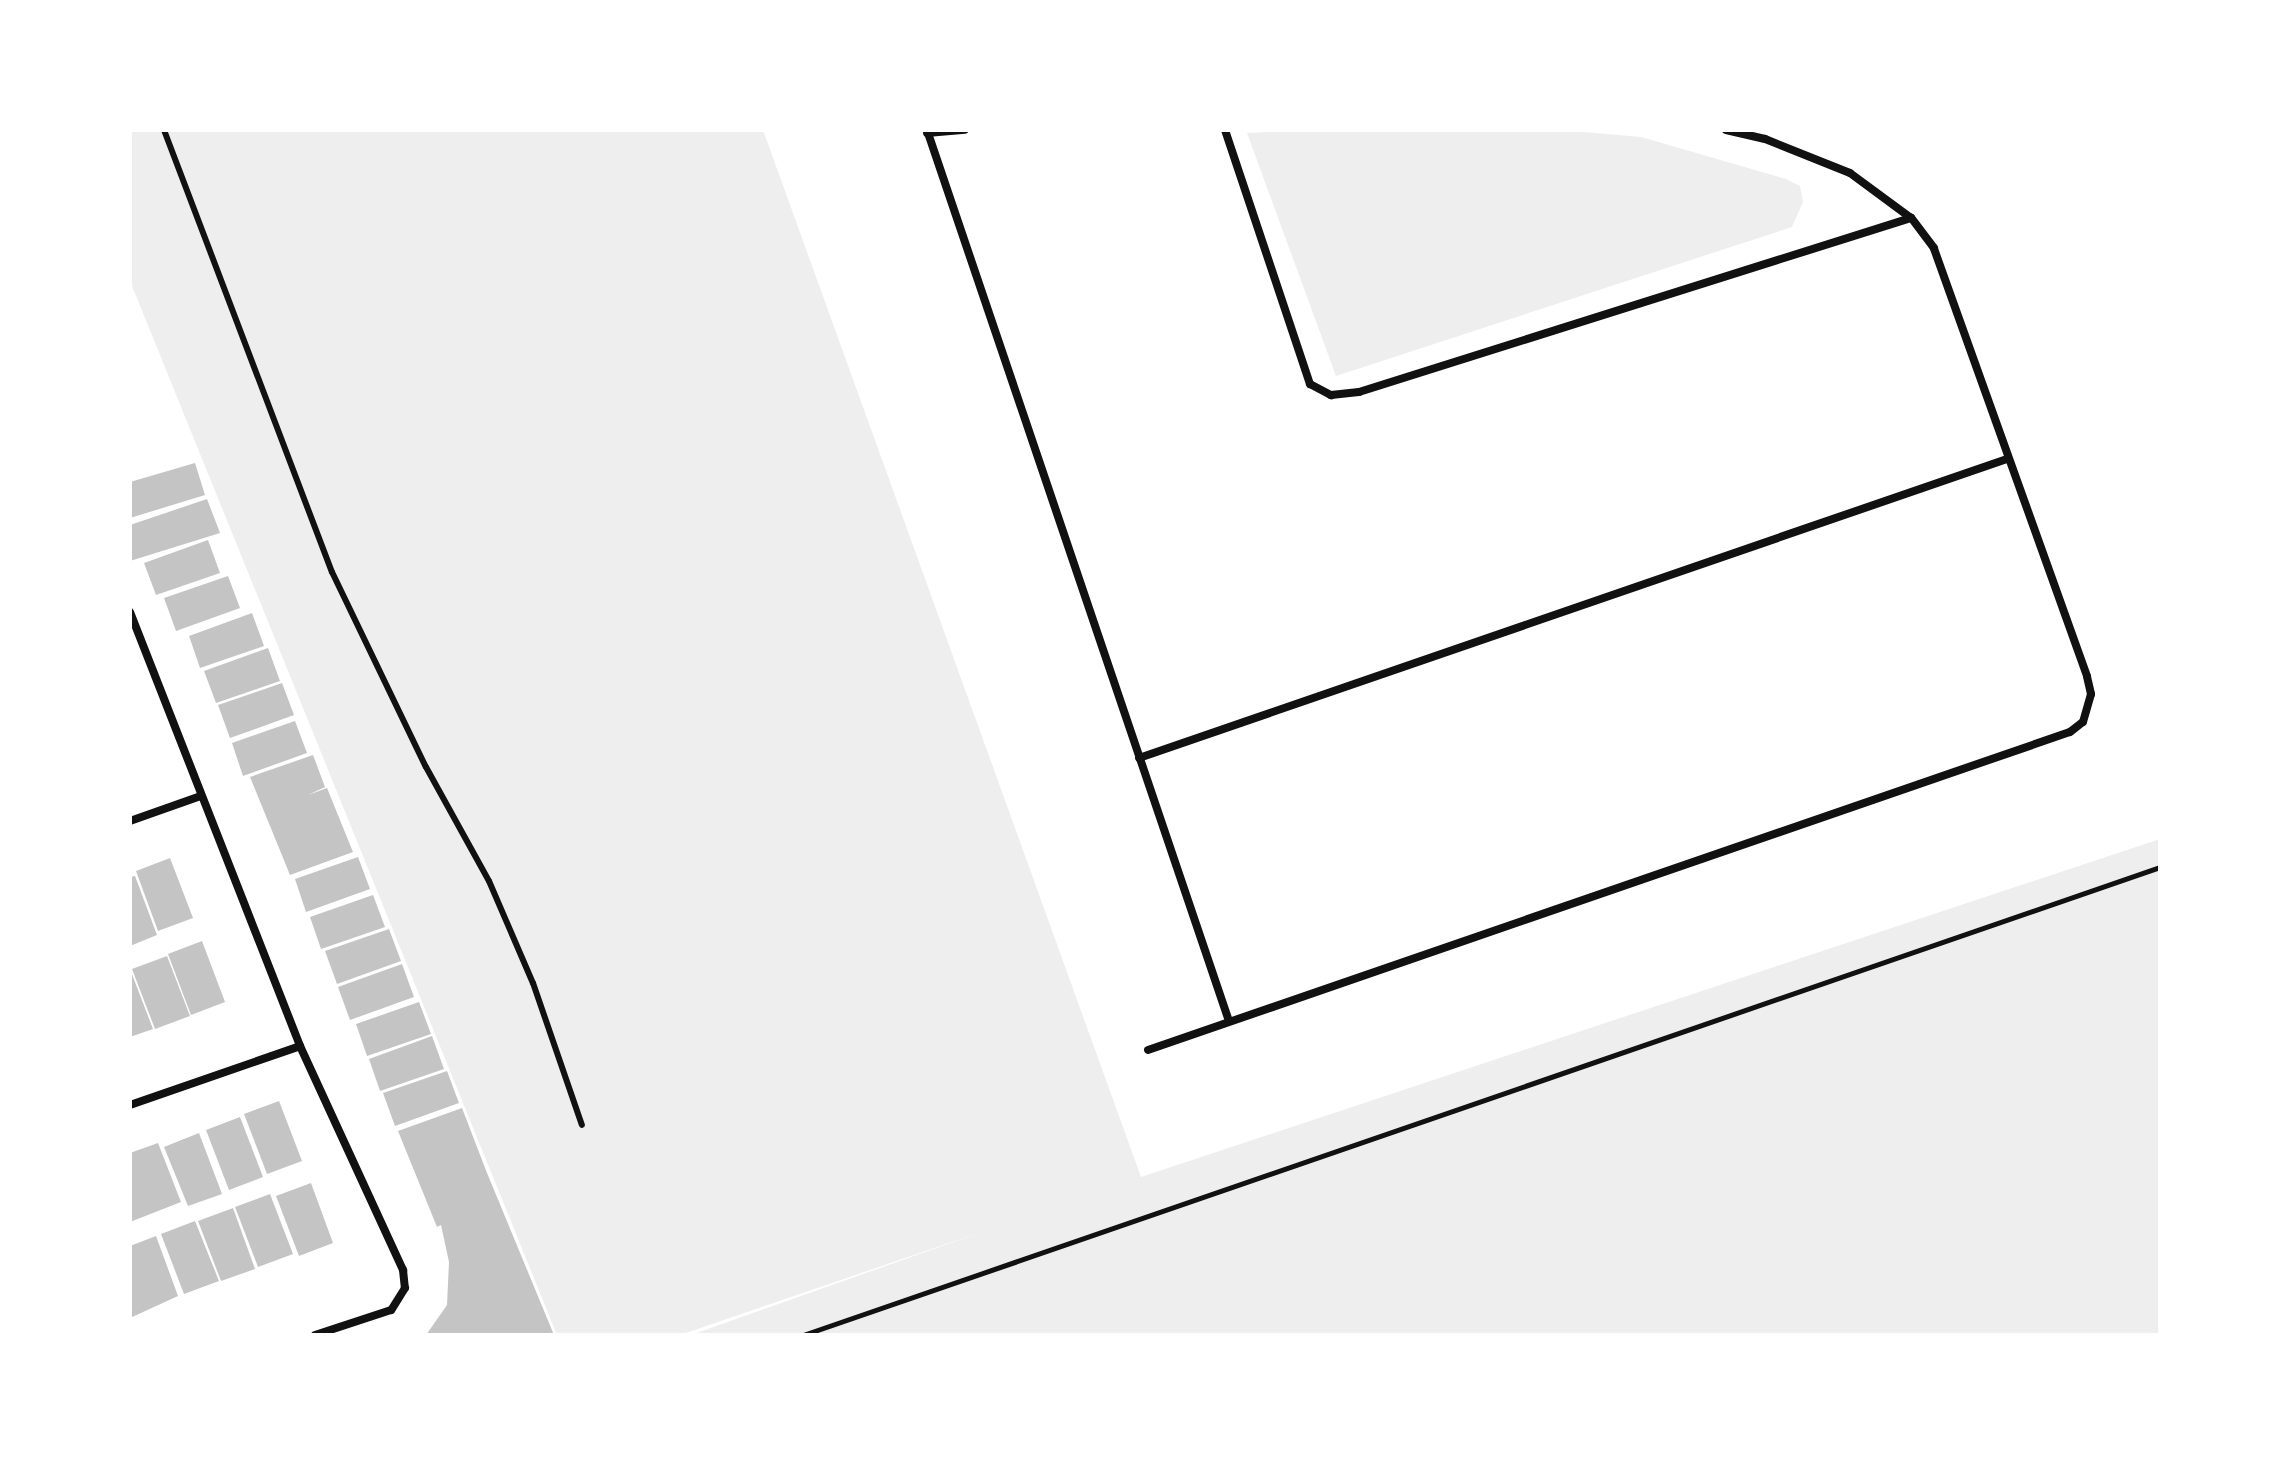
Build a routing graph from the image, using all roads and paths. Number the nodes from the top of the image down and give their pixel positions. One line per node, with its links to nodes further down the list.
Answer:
1 (164, 130): 17 (lane)
2 (965, 130): 5 (street)
3 (1225, 130): 6 (street)
4 (1726, 130): 6 (street)
5 (927, 131): 9 (street)
6 (1911, 218): 7 (street)
7 (2007, 459): 9 (street); 13 (street)
8 (130, 612): 10 (street)
9 (1139, 758): 13 (street)
10 (201, 796): 11 (street); 14 (street)
11 (130, 821)
12 (2160, 867): 19 (path)
13 (1229, 1021): 15 (street)
14 (300, 1046): 16 (street); 18 (street)
15 (1148, 1050)
16 (130, 1105)
17 (582, 1125)
18 (315, 1335)
19 (803, 1335)

